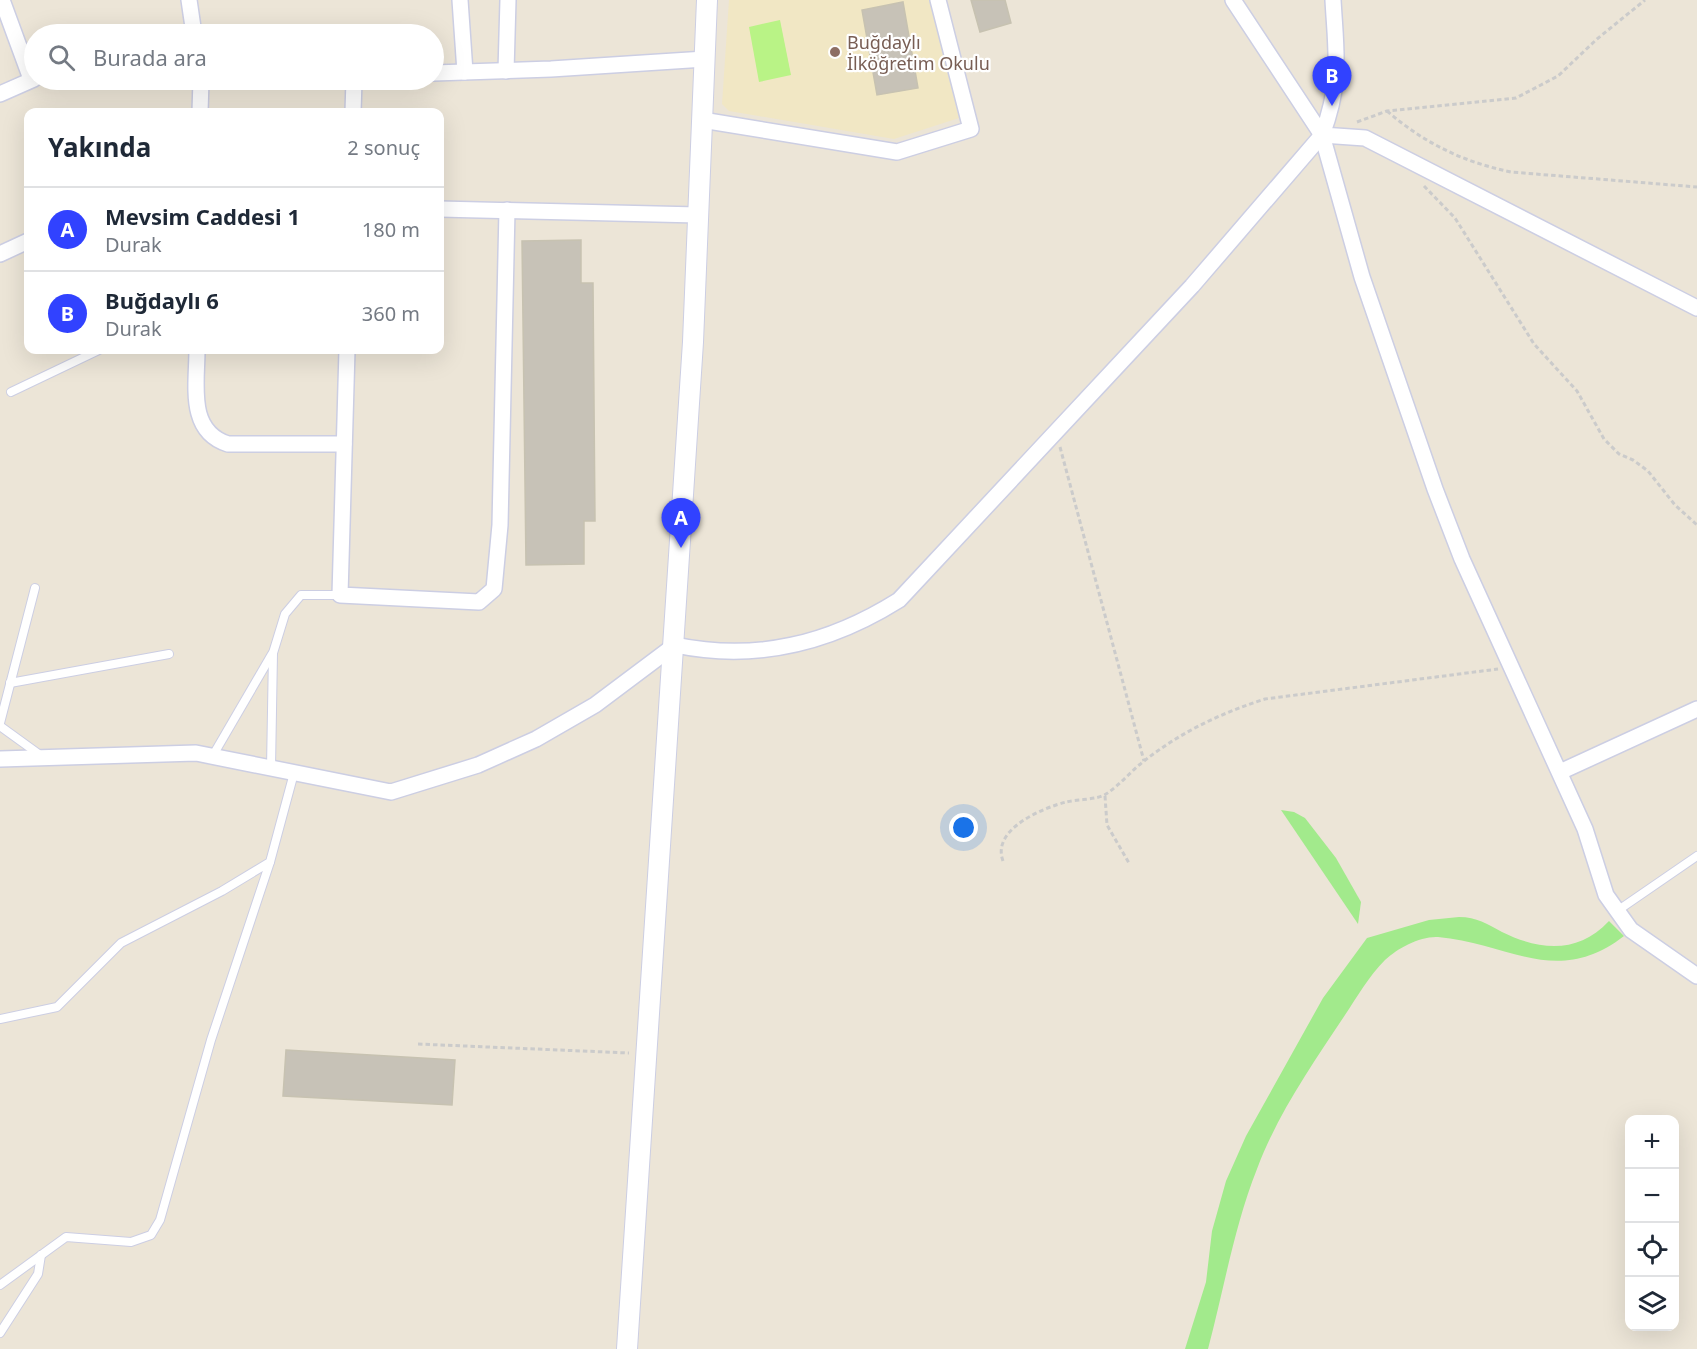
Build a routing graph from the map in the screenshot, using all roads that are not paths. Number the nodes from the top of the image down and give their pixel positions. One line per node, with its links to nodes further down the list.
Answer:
1 (2, 0): 10 (street)
2 (189, 0): 9 (street)
3 (460, 0): 13 (street)
4 (508, 0): 12 (street)
5 (707, 0): 11 (street)
6 (938, 0): 21 (street)
7 (1233, 0): 22 (street)
8 (1333, 0): 22 (street)
9 (193, 24)
10 (24, 56)
11 (705, 59): 12 (street); 21 (street)
12 (506, 70): 13 (street)
13 (465, 72): 14 (street)
14 (444, 73)
15 (24, 83): 18 (street)
16 (201, 90): 19 (street)
17 (354, 90): 20 (street)
18 (0, 94)
19 (200, 108)
20 (353, 108)
21 (702, 120): 25 (street)
22 (1322, 135): 28 (street); 36 (street); 46 (street)
23 (444, 209): 24 (street)
24 (507, 210): 25 (street); 35 (street)
25 (698, 215): 36 (street)
26 (24, 243): 27 (street)
27 (0, 254)
28 (1697, 308)
29 (91, 354): 32 (lane)
30 (197, 354): 33 (street)
31 (347, 354): 33 (street)
32 (11, 392)
33 (344, 444): 35 (street)
34 (35, 588): 39 (lane)
35 (340, 595): 37 (lane)
36 (675, 645): 47 (street); 56 (street)
37 (273, 652): 42 (lane); 45 (lane)
38 (169, 654): 39 (lane)
39 (10, 683): 41 (lane)
40 (1697, 710): 46 (street)
41 (0, 724): 43 (lane)
42 (212, 756): 43 (street); 45 (street)
43 (44, 758): 44 (street)
44 (0, 759)
45 (271, 768): 47 (street)
46 (1560, 772): 50 (street)
47 (294, 773): 49 (lane)
48 (1697, 856): 50 (lane)
49 (270, 862): 52 (lane); 53 (lane)
50 (1616, 912): 51 (street)
51 (1697, 976)
52 (0, 1019)
53 (41, 1255): 54 (lane); 55 (lane)
54 (0, 1285)
55 (0, 1333)
56 (627, 1349)

